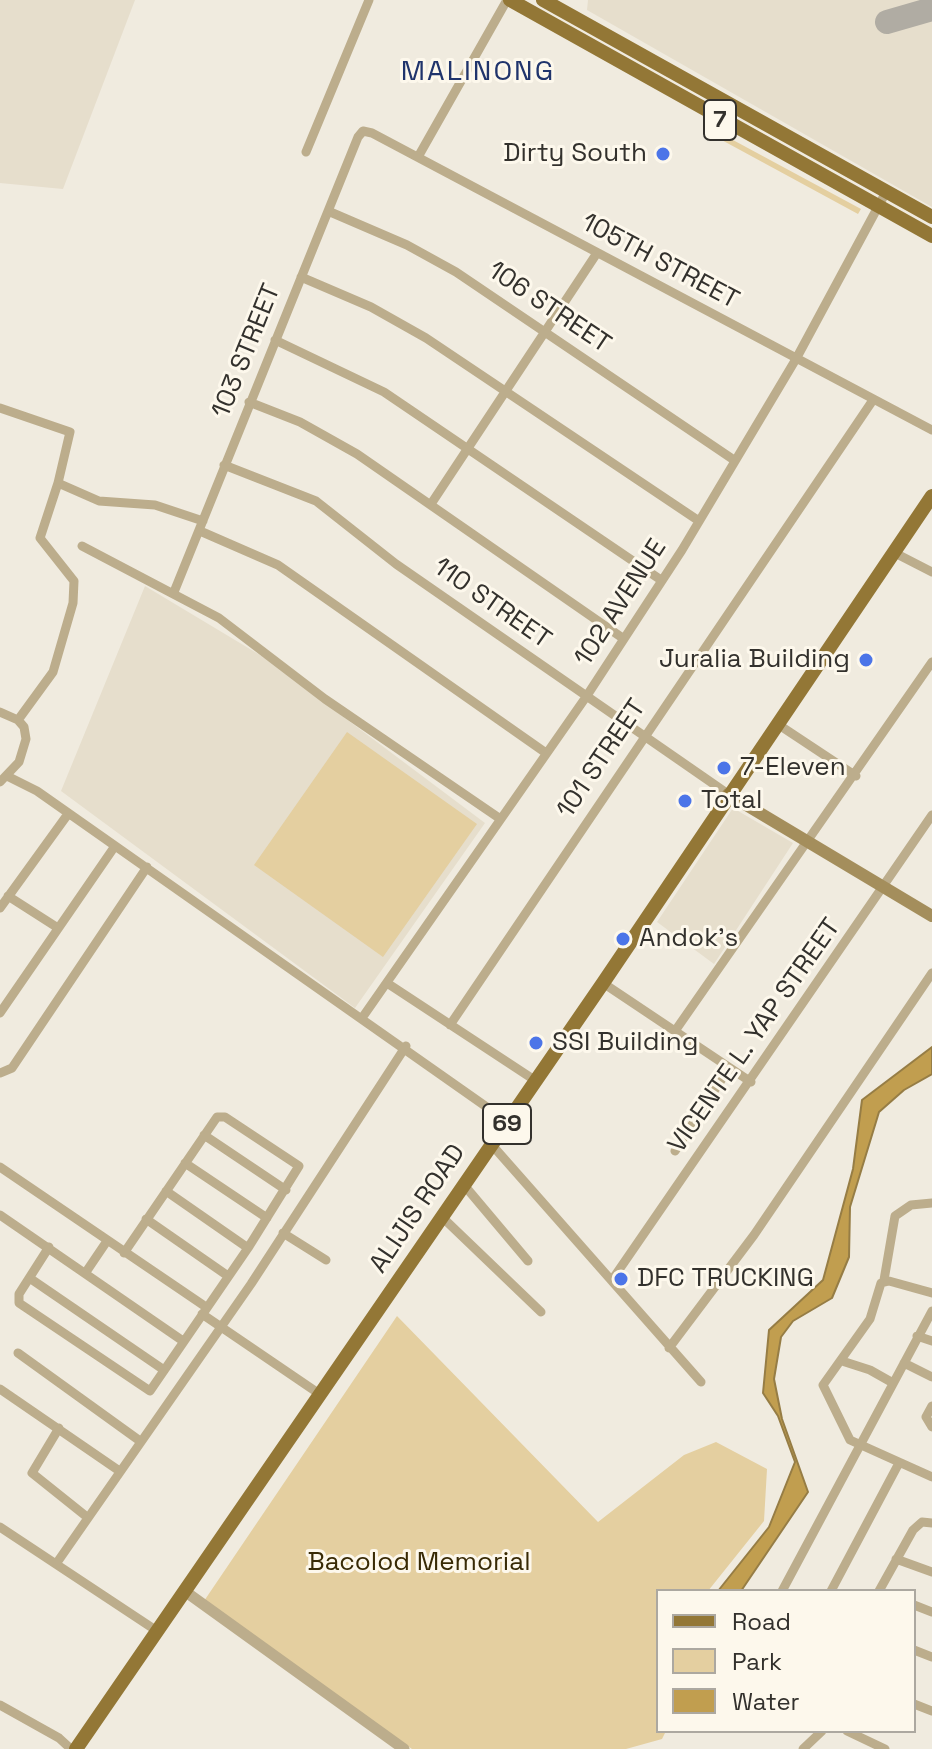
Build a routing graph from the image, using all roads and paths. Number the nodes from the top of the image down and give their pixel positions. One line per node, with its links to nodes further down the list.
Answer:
1 (369, 0): 5 (street)
2 (508, 0): 6 (street); 8 (main road, 7)
3 (543, 0): 7 (main road, 7)
4 (367, 132): 6 (street, 105TH STREET); 9 (street, 103 STREET)
5 (306, 152)
6 (418, 157): 12 (street, 105TH STREET)
7 (886, 192): 8 (street, 102 AVENUE); 10 (main road, 7)
8 (876, 206): 11 (main road, 7); 16 (street, 102 AVENUE)
9 (328, 211): 13 (street, 103 STREET); 14 (street, 106 STREET)
10 (932, 217)
11 (932, 236)
12 (597, 253): 14 (street); 16 (street, 105TH STREET)
13 (301, 277): 15 (street, 103 STREET); 17 (street)
14 (546, 333): 17 (street); 23 (street, 106 STREET)
15 (275, 340): 19 (street, 103 STREET); 22 (street)
16 (796, 359): 18 (street, 105TH STREET); 23 (street, 102 AVENUE)
17 (507, 391): 22 (street); 28 (street)
18 (873, 400): 21 (street, 105TH STREET); 41 (street, 101 STREET)
19 (249, 402): 24 (street, 103 STREET); 27 (street)
20 (0, 408): 25 (street)
21 (932, 430)
22 (469, 447): 27 (street); 33 (street)
23 (734, 460): 28 (street, 102 AVENUE)
24 (224, 465): 29 (street, 103 STREET); 37 (street, 110 STREET)
25 (58, 483): 29 (street); 39 (street)
26 (932, 496): 31 (main road, ALIJIS ROAD / 69)
27 (431, 504): 35 (street)
28 (699, 521): 33 (street, 102 AVENUE)
29 (202, 526): 34 (street, 103 STREET); 42 (street)
30 (82, 546): 34 (street)
31 (893, 552): 32 (street); 40 (main road, ALIJIS ROAD / 69)
32 (932, 572)
33 (661, 580): 35 (street, 102 AVENUE)
34 (174, 592): 48 (street)
35 (624, 639): 37 (street, 102 AVENUE)
36 (932, 662): 43 (street)
37 (586, 697): 41 (street, 110 STREET); 42 (street, 102 AVENUE)
38 (0, 712): 39 (street)
39 (18, 720): 44 (street)
40 (779, 725): 43 (street); 45 (main road, ALIJIS ROAD / 69)
41 (645, 735): 45 (street, 110 STREET); 62 (street, 101 STREET)
42 (546, 753): 48 (street, 102 AVENUE)
43 (856, 776): 49 (street)
44 (4, 779): 46 (street)
45 (728, 794): 49 (main road); 59 (main road, ALIJIS ROAD / 69)
46 (68, 814): 50 (street); 53 (street)
47 (932, 815): 52 (street, VICENTE L. YAP STREET)
48 (499, 818): 58 (street, 102 AVENUE)
49 (808, 843): 52 (main road); 63 (street)
50 (115, 846): 51 (street); 56 (street)
51 (147, 867): 61 (street); 66 (street)
52 (883, 888): 55 (main road); 68 (street, VICENTE L. YAP STREET)
53 (8, 896): 54 (street); 56 (street)
54 (0, 908)
55 (932, 916)
56 (58, 928): 60 (street)
57 (932, 973): 103 (street)
58 (387, 983): 61 (street, 102 AVENUE); 62 (street)
59 (603, 983): 63 (street); 67 (main road, ALIJIS ROAD / 69)
60 (0, 1013)
61 (362, 1018): 64 (street)
62 (450, 1025): 67 (street)
63 (675, 1031): 65 (street)
64 (406, 1046): 69 (street); 83 (street)
65 (729, 1068): 68 (street); 72 (street)
66 (0, 1073)
67 (536, 1081): 69 (main road, ALIJIS ROAD / 69)
68 (751, 1082): 93 (street, VICENTE L. YAP STREET)
69 (508, 1122): 71 (main road, ALIJIS ROAD / 69)
70 (204, 1135): 73 (street); 76 (street); 76 (street)
71 (492, 1145): 75 (main road, ALIJIS ROAD / 69); 93 (street)
72 (675, 1151)
73 (185, 1163): 77 (street); 81 (street)
74 (0, 1167): 84 (street)
75 (464, 1185): 80 (main road, ALIJIS ROAD / 69); 89 (street)
76 (286, 1190): 81 (street)
77 (166, 1191): 82 (street); 86 (street)
78 (932, 1203): 94 (street)
79 (0, 1215): 85 (street)
80 (442, 1217): 98 (street); 112 (main road, ALIJIS ROAD / 69)
81 (267, 1218): 86 (street)
82 (146, 1219): 87 (street); 91 (street)
83 (283, 1233): 88 (street); 99 (street)
84 (107, 1241): 87 (street); 90 (street)
85 (49, 1247): 90 (street); 92 (street)
86 (248, 1248): 91 (street)
87 (124, 1253): 96 (street)
88 (326, 1260)
89 (528, 1261)
90 (86, 1272): 101 (street)
91 (228, 1276): 96 (street)
92 (31, 1279): 107 (street); 107 (street)
93 (612, 1280): 103 (street)
94 (884, 1280): 95 (street); 105 (street)
95 (932, 1293)
96 (204, 1310): 99 (street); 101 (street)
97 (932, 1311): 100 (street)
98 (541, 1312)
99 (221, 1326): 112 (street); 116 (street)
100 (917, 1336): 102 (street); 106 (street)
101 (183, 1341): 107 (street)
102 (932, 1341)
103 (669, 1348): 109 (street)
104 (18, 1353): 116 (street)
105 (842, 1361): 110 (street); 117 (street)
106 (904, 1363): 108 (street); 110 (street)
107 (164, 1370)
108 (932, 1377)
109 (701, 1382)
110 (893, 1383): 117 (street)
111 (0, 1389): 115 (street)
112 (321, 1395): 130 (main road, ALIJIS ROAD / 69)
113 (932, 1406): 114 (street)
114 (932, 1427)
115 (59, 1428): 119 (street); 121 (street)
116 (140, 1441): 119 (street)
117 (860, 1447): 118 (street); 127 (street)
118 (899, 1463): 120 (street); 128 (street)
119 (118, 1470): 121 (street)
120 (932, 1477)
121 (87, 1517): 125 (street)
122 (932, 1523): 124 (street)
123 (0, 1527): 125 (street)
124 (896, 1559): 126 (street); 129 (street)
125 (56, 1564): 131 (street)
126 (932, 1572)
127 (783, 1589)
128 (832, 1589)
129 (880, 1589)
130 (186, 1592): 131 (main road, ALIJIS ROAD / 69); 136 (street)
131 (157, 1631): 135 (main road, ALIJIS ROAD / 69)
132 (0, 1705): 135 (street)
133 (820, 1733): 137 (street)
134 (851, 1733): 138 (street)
135 (73, 1749)
136 (404, 1749)
137 (803, 1749)
138 (885, 1749)

